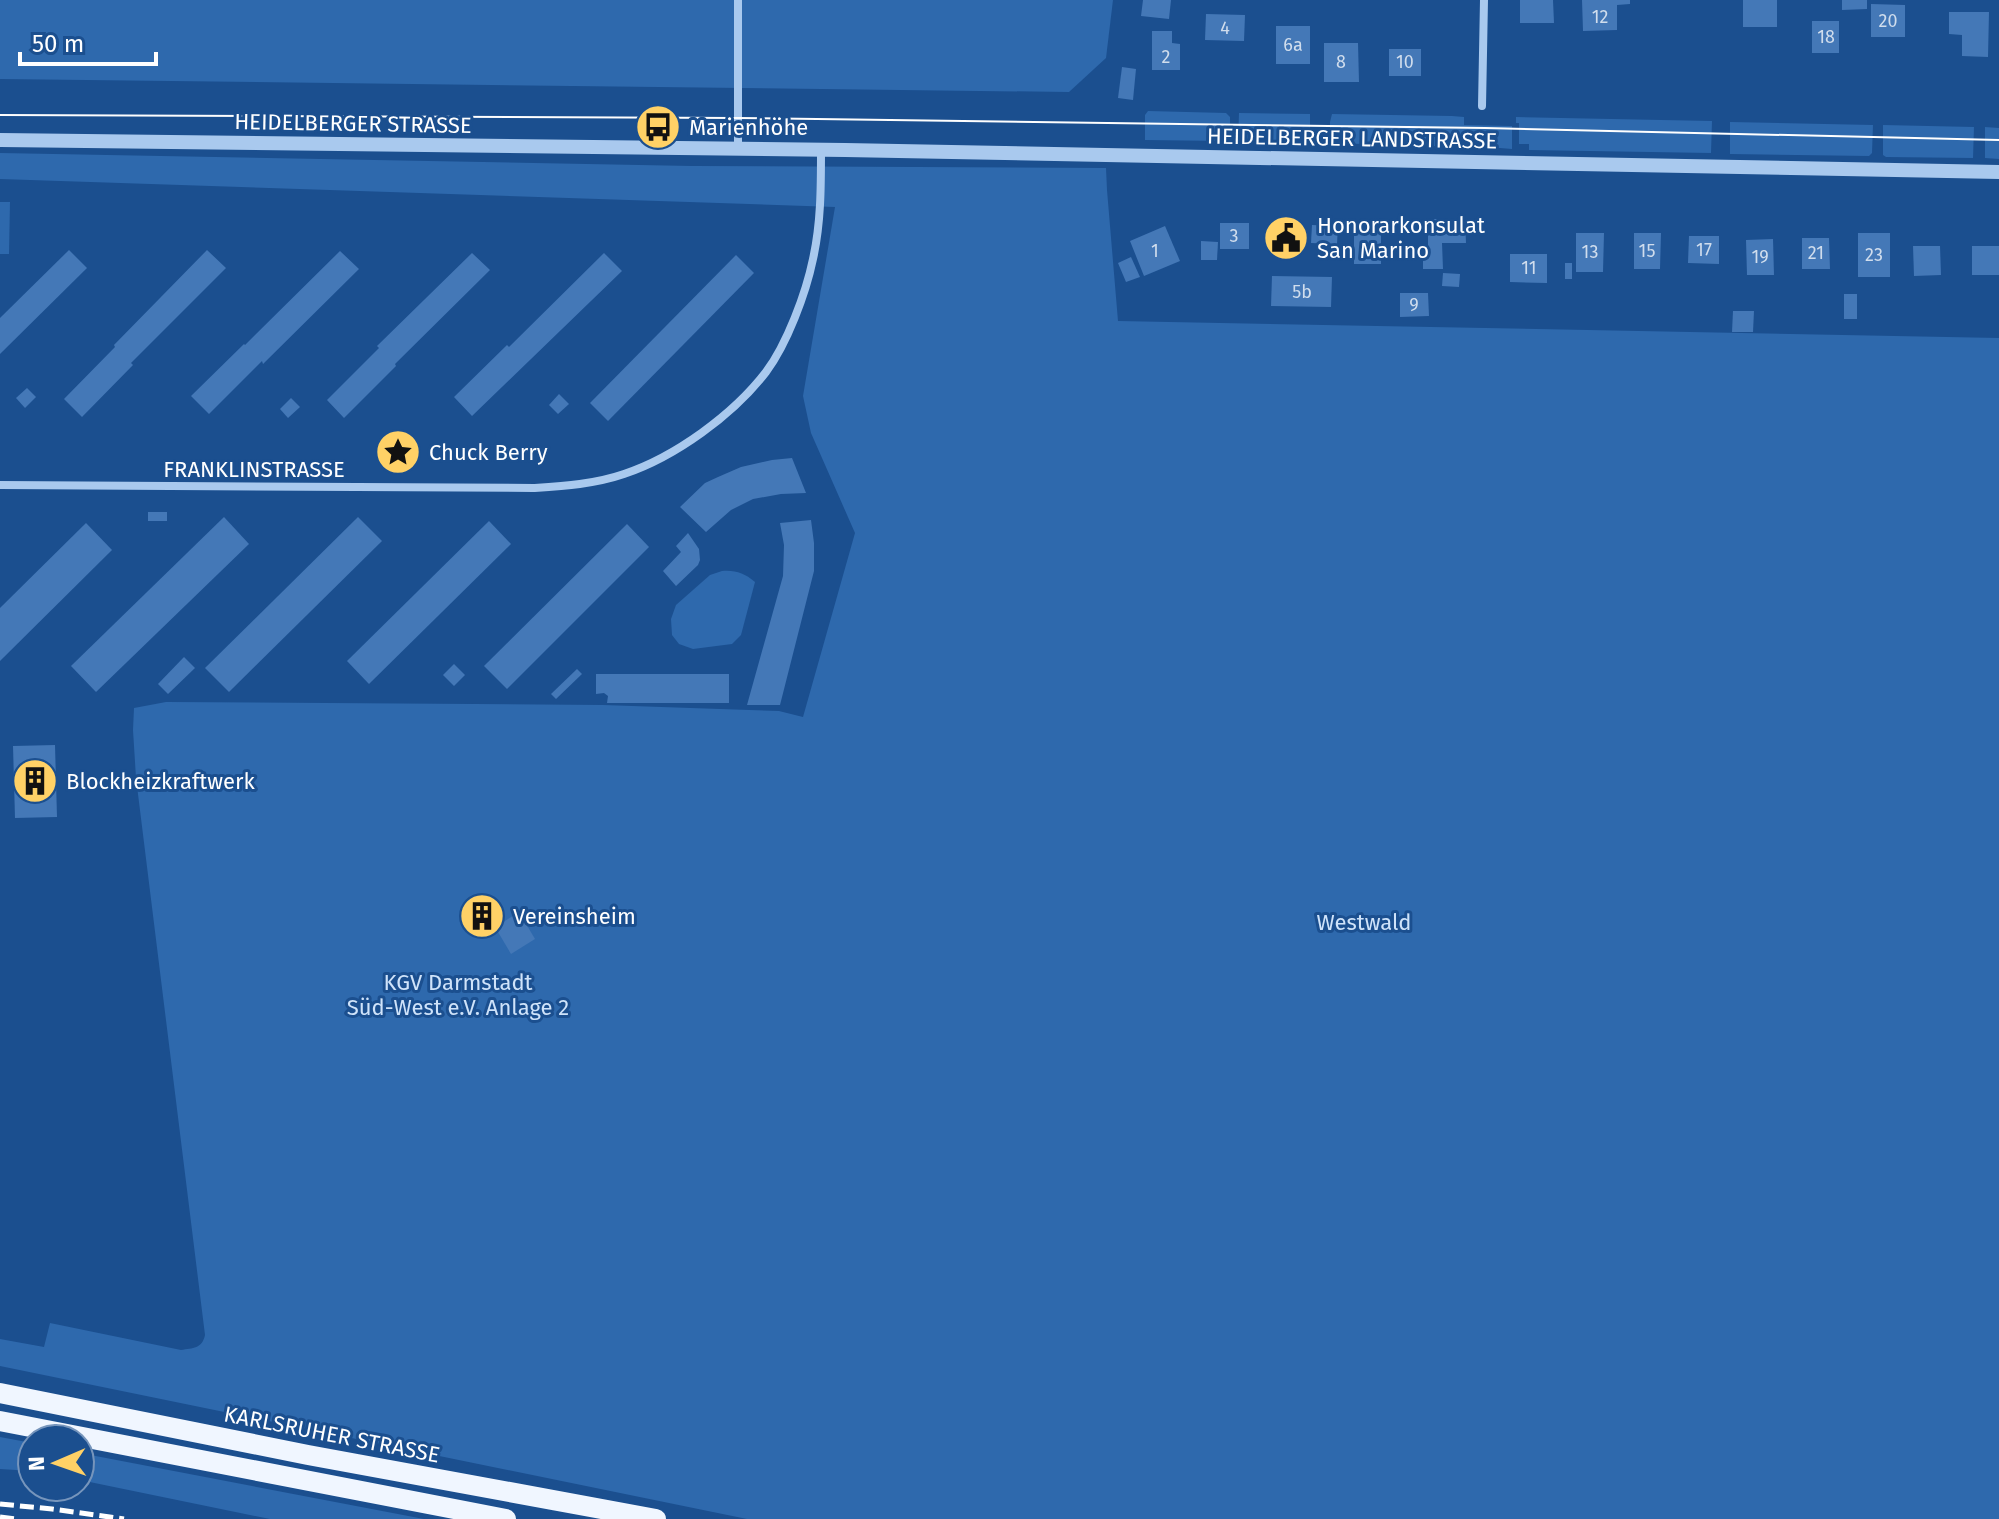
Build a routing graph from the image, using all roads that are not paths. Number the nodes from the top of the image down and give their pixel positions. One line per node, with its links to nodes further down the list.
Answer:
1 (738, 0): 6 (street)
2 (1484, 0): 3 (street)
3 (1482, 106)
4 (0, 140): 5 (street, HEIDELBERGER STRASSE)
5 (705, 149): 6 (street, HEIDELBERGER LANDSTRASSE)
6 (738, 150): 7 (street, HEIDELBERGER LANDSTRASSE)
7 (821, 150): 8 (street, HEIDELBERGER LANDSTRASSE); 9 (street, FRANKLINSTRASSE)
8 (1999, 172)
9 (0, 485)
10 (0, 1393): 13 (main road, KARLSRUHER STRASSE)
11 (0, 1421): 12 (main road)
12 (506, 1519)
13 (656, 1519)

